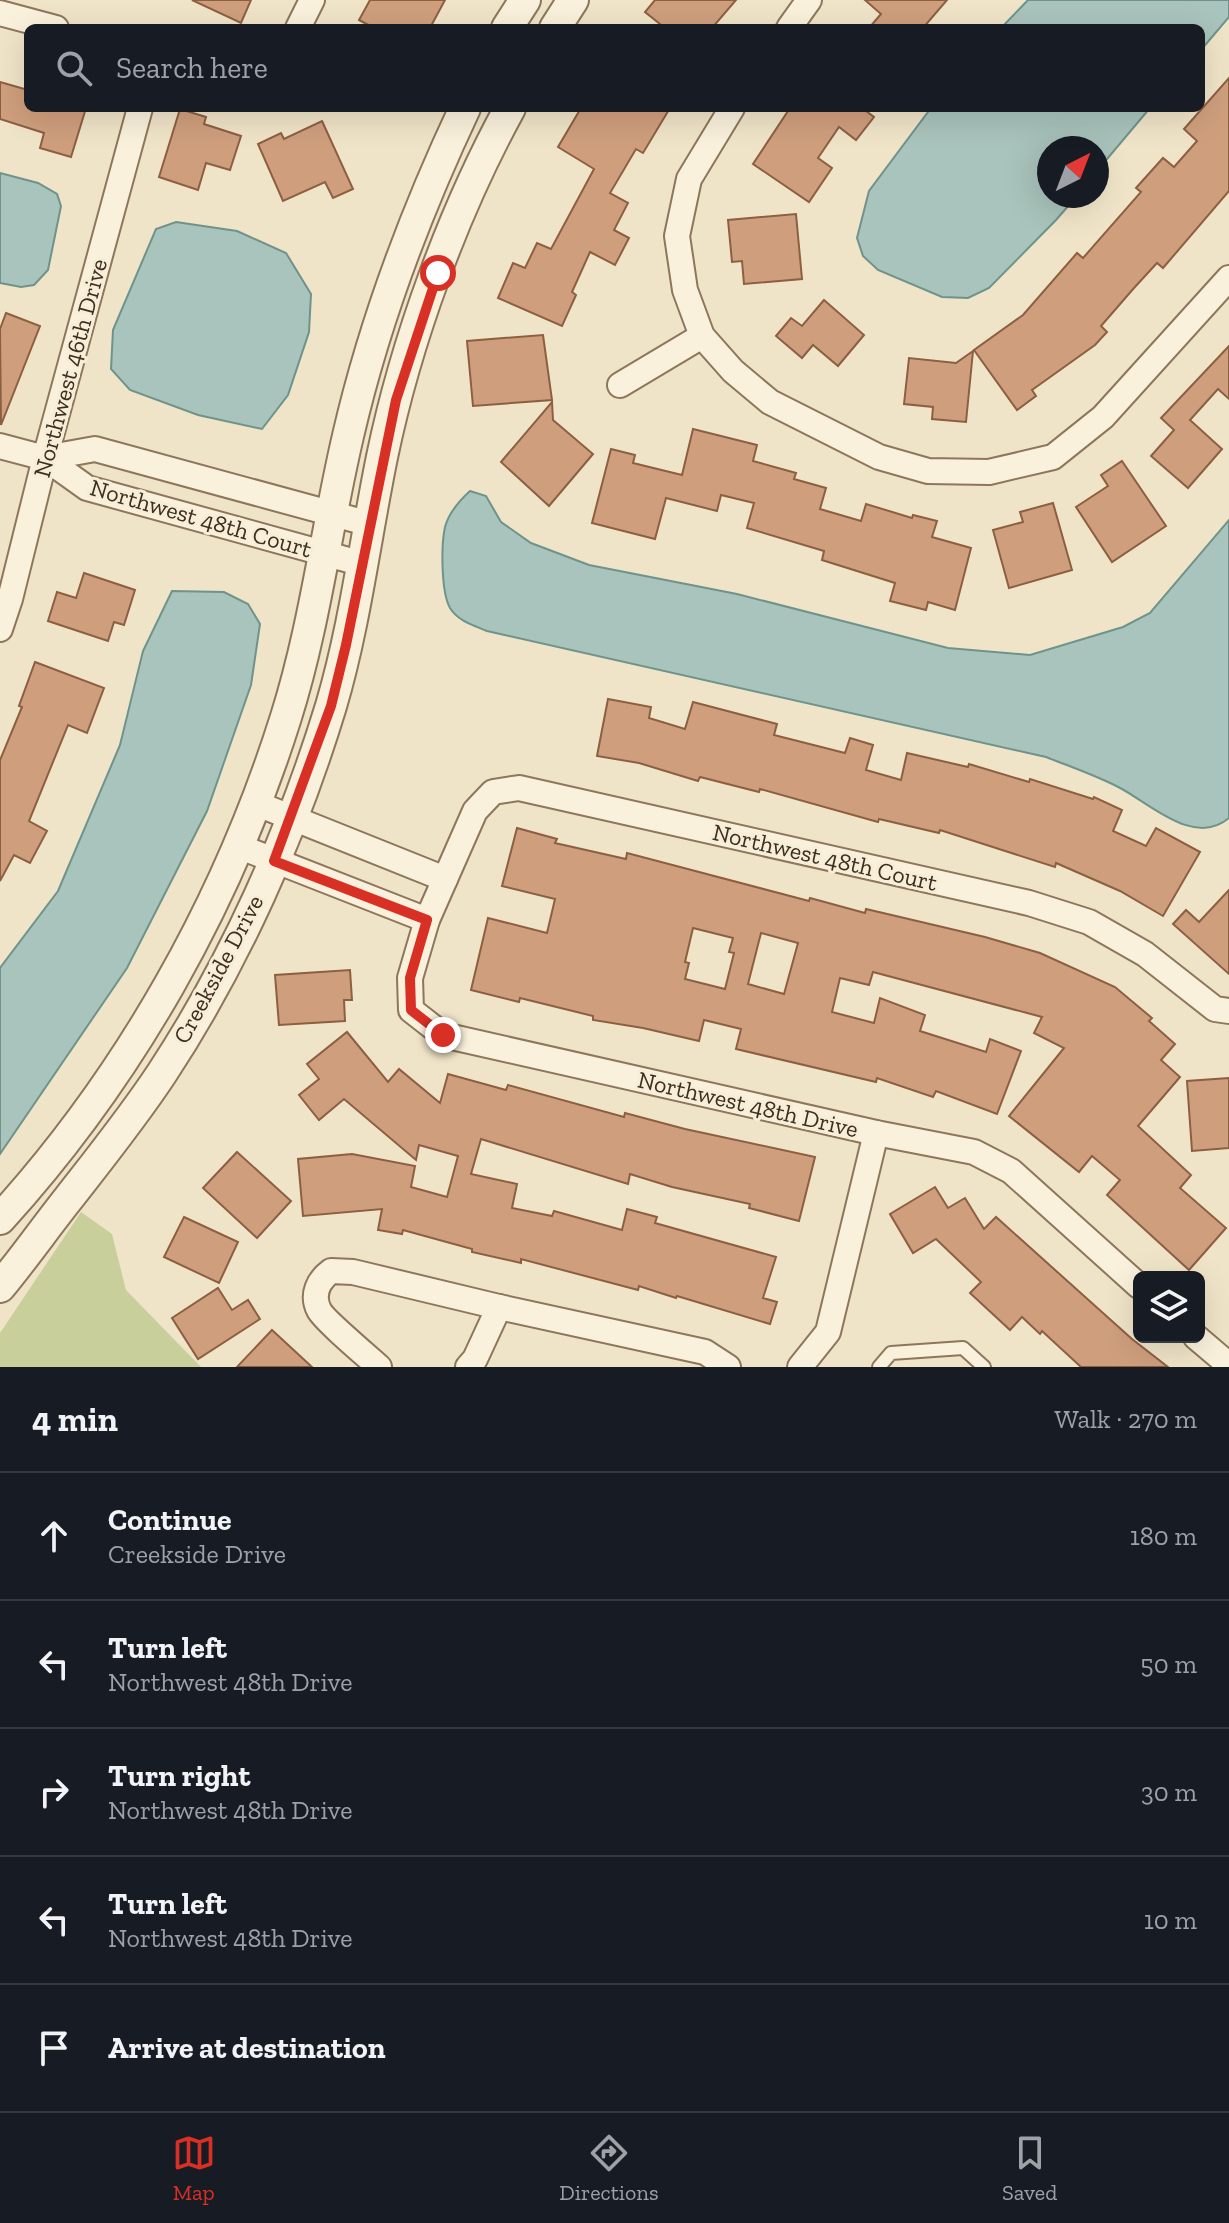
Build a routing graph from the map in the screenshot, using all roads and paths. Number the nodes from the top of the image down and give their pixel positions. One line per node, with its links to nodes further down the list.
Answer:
1 (312, 0): 7 (street)
2 (525, 0): 8 (street)
3 (573, 0): 9 (street)
4 (809, 0): 10 (street)
5 (0, 13): 6 (street)
6 (41, 24)
7 (300, 24)
8 (510, 24)
9 (558, 24)
10 (792, 24)
11 (139, 112): 19 (street, Northwest 46th Drive)
12 (463, 112): 20 (street, Creekside Drive)
13 (508, 112): 21 (street, Creekside Drive)
14 (730, 112): 16 (street)
15 (1229, 278): 16 (street)
16 (702, 336): 17 (street)
17 (620, 385)
18 (0, 446): 19 (street, Northwest 48th Court)
19 (45, 458): 20 (street, Northwest 48th Court); 22 (street, Northwest 48th Court); 24 (street, Northwest 46th Drive)
20 (332, 512): 21 (street, Northwest 48th Court); 22 (street, Creekside Drive)
21 (370, 524): 23 (street, Creekside Drive)
22 (325, 554): 23 (street, Northwest 48th Court); 25 (street, Creekside Drive)
23 (363, 564): 26 (street, Creekside Drive)
24 (0, 629)
25 (255, 803): 26 (street); 27 (street, Creekside Drive)
26 (291, 817): 28 (street, Creekside Drive); 29 (street)
27 (238, 846): 28 (street); 33 (street, Creekside Drive)
28 (274, 861): 30 (street); 35 (street, Creekside Drive)
29 (445, 879): 30 (street, Northwest 48th Drive); 31 (street, Northwest 48th Court)
30 (427, 920): 32 (street, Northwest 48th Drive)
31 (1229, 1011)
32 (876, 1133): 34 (street, Northwest 48th Drive); 42 (street)
33 (0, 1219)
34 (1133, 1281)
35 (0, 1287)
36 (499, 1307): 39 (street); 40 (street); 41 (street)
37 (1203, 1343): 38 (street)
38 (1229, 1365)
39 (379, 1367)
40 (468, 1367)
41 (728, 1367)
42 (800, 1367)
43 (879, 1367): 44 (lane)
44 (984, 1367)

